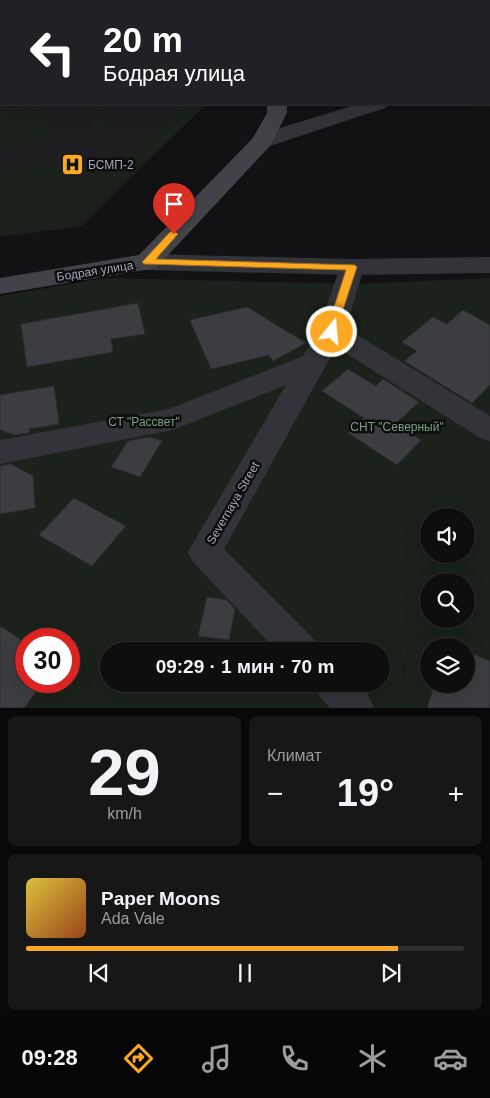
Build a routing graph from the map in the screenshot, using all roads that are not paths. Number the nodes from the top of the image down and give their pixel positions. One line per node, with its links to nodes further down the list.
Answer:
1 (277, 105): 3 (main road)
2 (375, 105): 3 (street)
3 (262, 141): 4 (main road)
4 (147, 262): 6 (street, Бодрая улица); 7 (main road, Бодрая улица)
5 (490, 265): 6 (street, Бодрая улица)
6 (352, 267): 8 (street, Severnaya Street)
7 (0, 286)
8 (332, 332): 9 (street, Severnaya Street); 10 (street)
9 (315, 362): 11 (street); 12 (street, Severnaya Street)
10 (490, 430)
11 (0, 452)
12 (292, 642)
13 (340, 692): 14 (street)
14 (355, 708)

